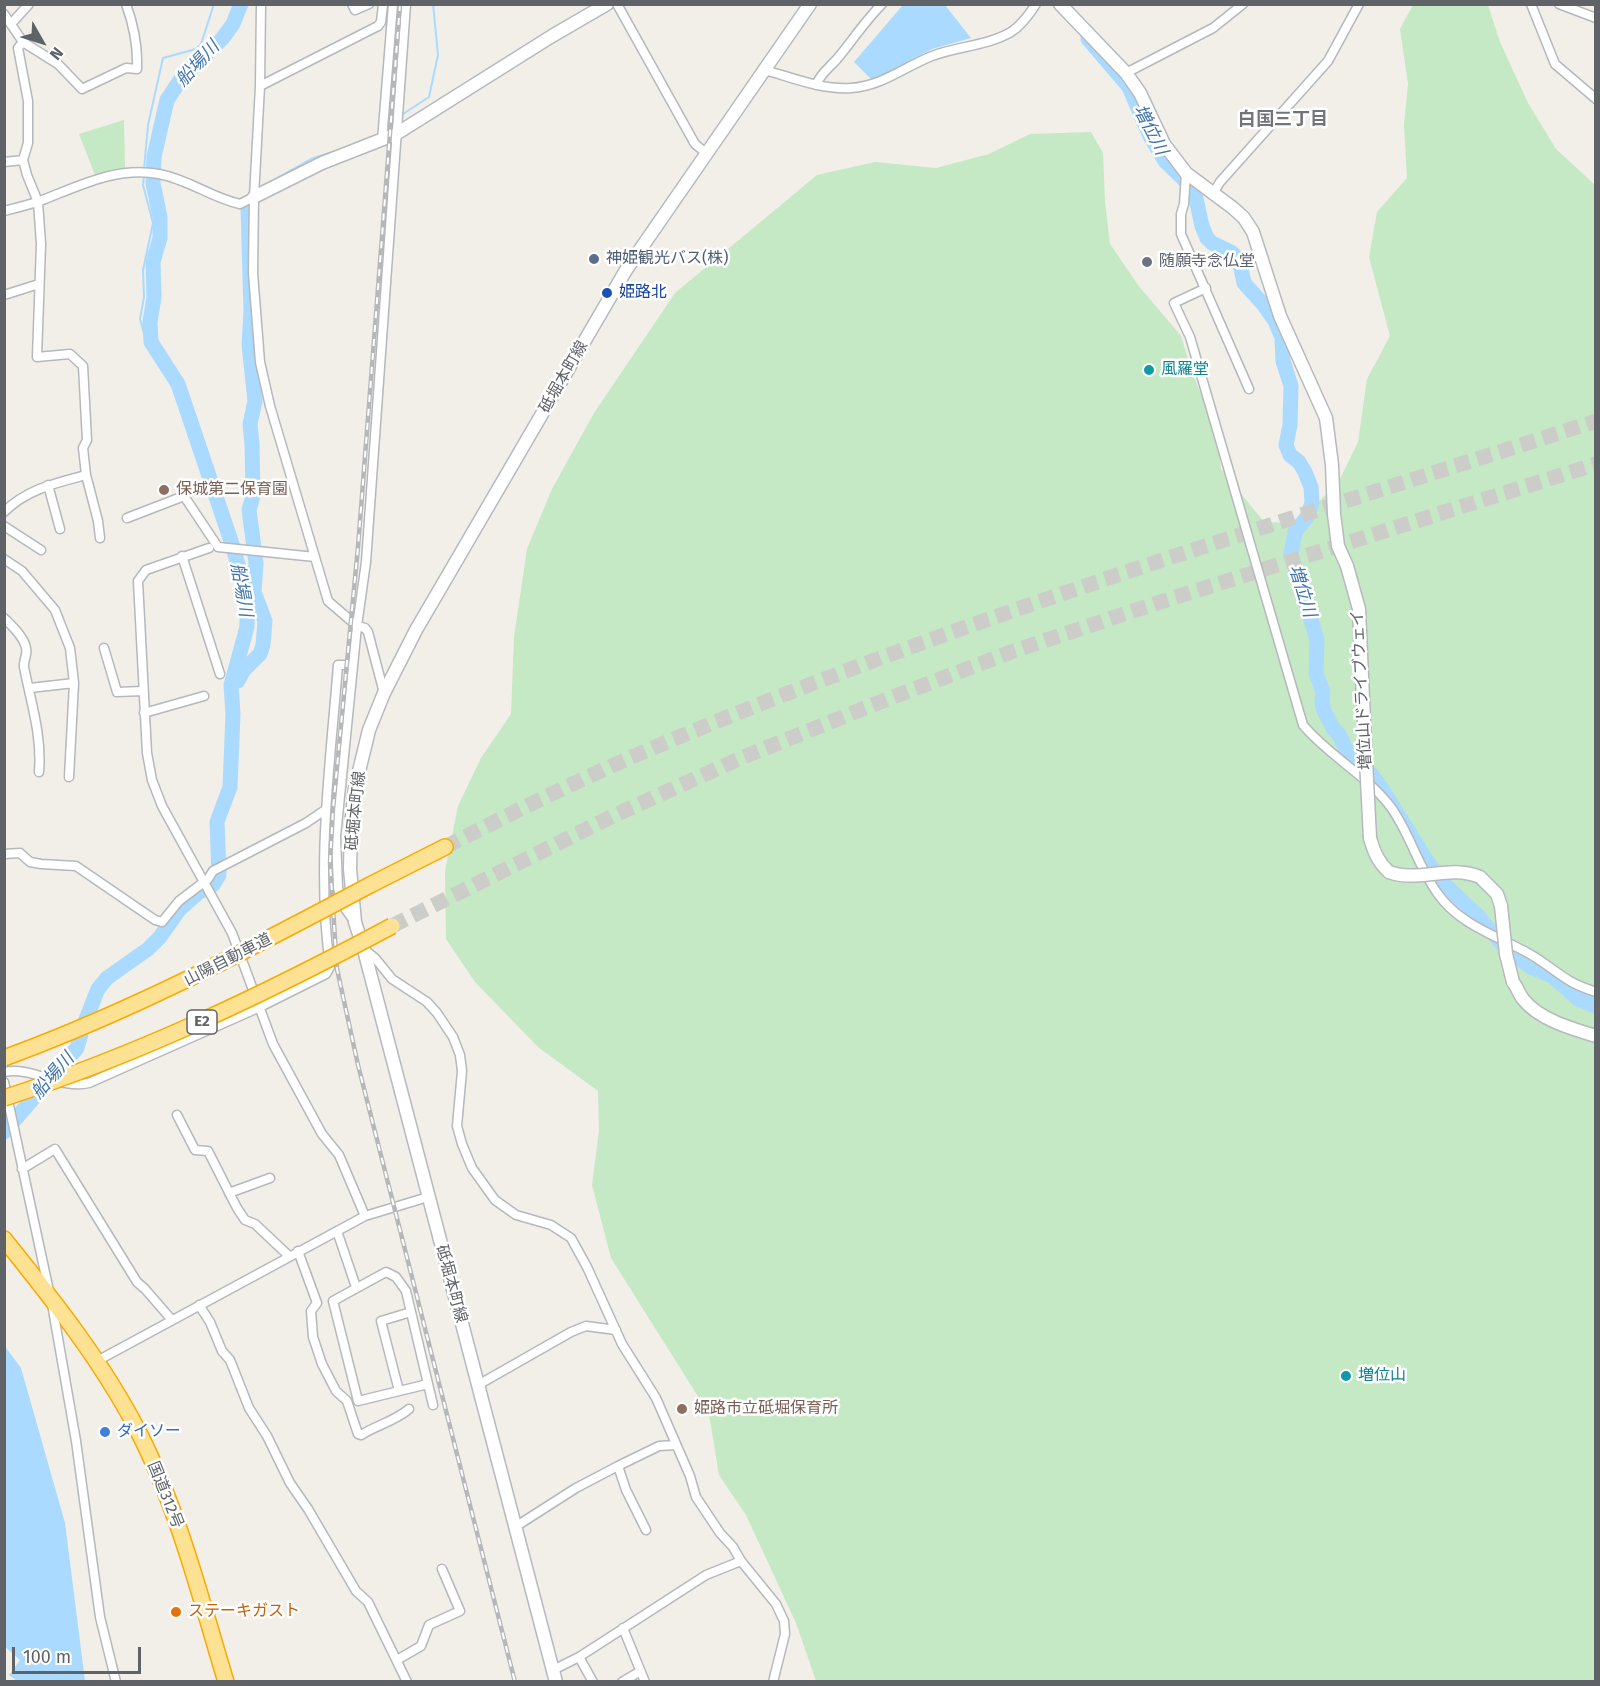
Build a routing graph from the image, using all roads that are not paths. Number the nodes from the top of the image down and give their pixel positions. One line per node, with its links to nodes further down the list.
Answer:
1 (29, 4): 21 (street)
2 (126, 4): 22 (street)
3 (261, 4): 26 (street)
4 (352, 4): 5 (street)
5 (369, 4)
6 (383, 4): 26 (street)
7 (393, 4): 29 (street)
8 (406, 4): 28 (street)
9 (607, 4): 28 (main road)
10 (617, 4): 30 (street)
11 (810, 4): 23 (main road, 砥堀本町線)
12 (882, 4): 25 (street)
13 (1036, 4): 25 (street)
14 (1060, 4): 24 (main road, 増位山ドライブウェイ)
15 (1243, 4): 24 (street)
16 (1359, 4): 34 (street)
17 (1531, 4): 27 (street)
18 (1559, 4): 20 (street)
19 (4, 14): 21 (street)
20 (1596, 18)
21 (11, 24): 22 (street)
22 (23, 42): 31 (street)
23 (765, 70): 25 (street); 30 (main road, 砥堀本町線)
24 (1126, 73): 33 (main road, 増位山ドライブウェイ)
25 (816, 85)
26 (260, 86): 35 (street)
27 (1596, 99)
28 (396, 134): 29 (main road); 55 (street)
29 (382, 141): 35 (main road)
30 (706, 153): 62 (main road, 砥堀本町線)
31 (23, 160): 32 (street); 36 (street)
32 (4, 162)
33 (1186, 173): 34 (main road, 増位山ドライブウェイ); 39 (street)
34 (1214, 192): 76 (main road, 増位山ドライブウェイ, bridge)
35 (254, 197): 36 (street); 52 (street)
36 (38, 202): 37 (street); 38 (street)
37 (4, 211)
38 (39, 284): 40 (street); 42 (street)
39 (1206, 288): 41 (street); 74 (street)
40 (4, 295)
41 (1249, 389)
42 (86, 475): 43 (street); 48 (street)
43 (48, 485): 44 (street); 47 (street)
44 (4, 512)
45 (127, 518): 52 (street)
46 (4, 526): 50 (street)
47 (60, 530)
48 (100, 538)
49 (209, 548): 51 (street)
50 (41, 550)
51 (182, 556): 58 (street); 61 (street)
52 (315, 557): 55 (street)
53 (4, 559): 59 (street)
54 (4, 618): 60 (street)
55 (357, 626): 57 (street); 62 (street)
56 (104, 648): 61 (street)
57 (353, 665): 67 (street); 71 (street)
58 (220, 674)
59 (74, 683): 60 (street); 66 (street)
60 (30, 688): 65 (street)
61 (143, 691): 64 (street)
62 (384, 693): 71 (main road, 砥堀本町線)
63 (204, 696): 64 (street)
64 (144, 713): 70 (street)
65 (39, 772)
66 (69, 777)
67 (325, 810): 70 (street); 75 (street)
68 (445, 847): 77 (highway, 山陽自動車道, bridge)
69 (4, 854): 70 (street)
70 (202, 882): 75 (street)
71 (355, 922): 73 (main road, 砥堀本町線)
72 (392, 926): 80 (highway, E2, bridge)
73 (364, 950): 85 (main road, 砥堀本町線); 96 (street)
74 (1596, 992)
75 (260, 1007): 78 (street, bridge); 86 (street)
76 (1596, 1036)
77 (4, 1058)
78 (4, 1072)
79 (4, 1082): 80 (street)
80 (8, 1103): 82 (street)
81 (177, 1115): 84 (street)
82 (22, 1169): 92 (street); 95 (street)
83 (270, 1178): 84 (street)
84 (229, 1193): 90 (street)
85 (428, 1197): 86 (street); 99 (main road, 砥堀本町線)
86 (366, 1216): 87 (street)
87 (337, 1231): 89 (street); 91 (street)
88 (4, 1239): 92 (highway, 国道312号)
89 (298, 1251): 90 (street); 102 (street)
90 (289, 1256): 93 (street)
91 (356, 1287): 94 (street); 100 (street)
92 (51, 1298): 97 (highway, 国道312号); 114 (street)
93 (199, 1305): 95 (street); 111 (street)
94 (411, 1312): 98 (street); 100 (street)
95 (171, 1319): 97 (street)
96 (616, 1330): 99 (street); 103 (street)
97 (97, 1361): 115 (highway, 国道312号)
98 (428, 1384): 100 (street); 101 (street)
99 (478, 1385): 105 (main road, 砥堀本町線)
100 (399, 1391)
101 (433, 1405)
102 (409, 1409)
103 (676, 1445): 104 (street); 107 (street)
104 (618, 1466): 105 (street); 106 (street)
105 (515, 1527): 113 (main road, 砥堀本町線)
106 (646, 1530)
107 (741, 1561): 109 (street); 120 (street)
108 (442, 1569): 111 (street)
109 (623, 1628): 110 (street); 112 (street)
110 (579, 1657): 113 (street); 117 (street)
111 (397, 1660): 116 (street)
112 (639, 1672): 118 (street); 119 (street)
113 (554, 1676)
114 (116, 1682)
115 (226, 1682)
116 (407, 1682)
117 (593, 1682)
118 (622, 1682)
119 (645, 1682)
120 (773, 1682)

